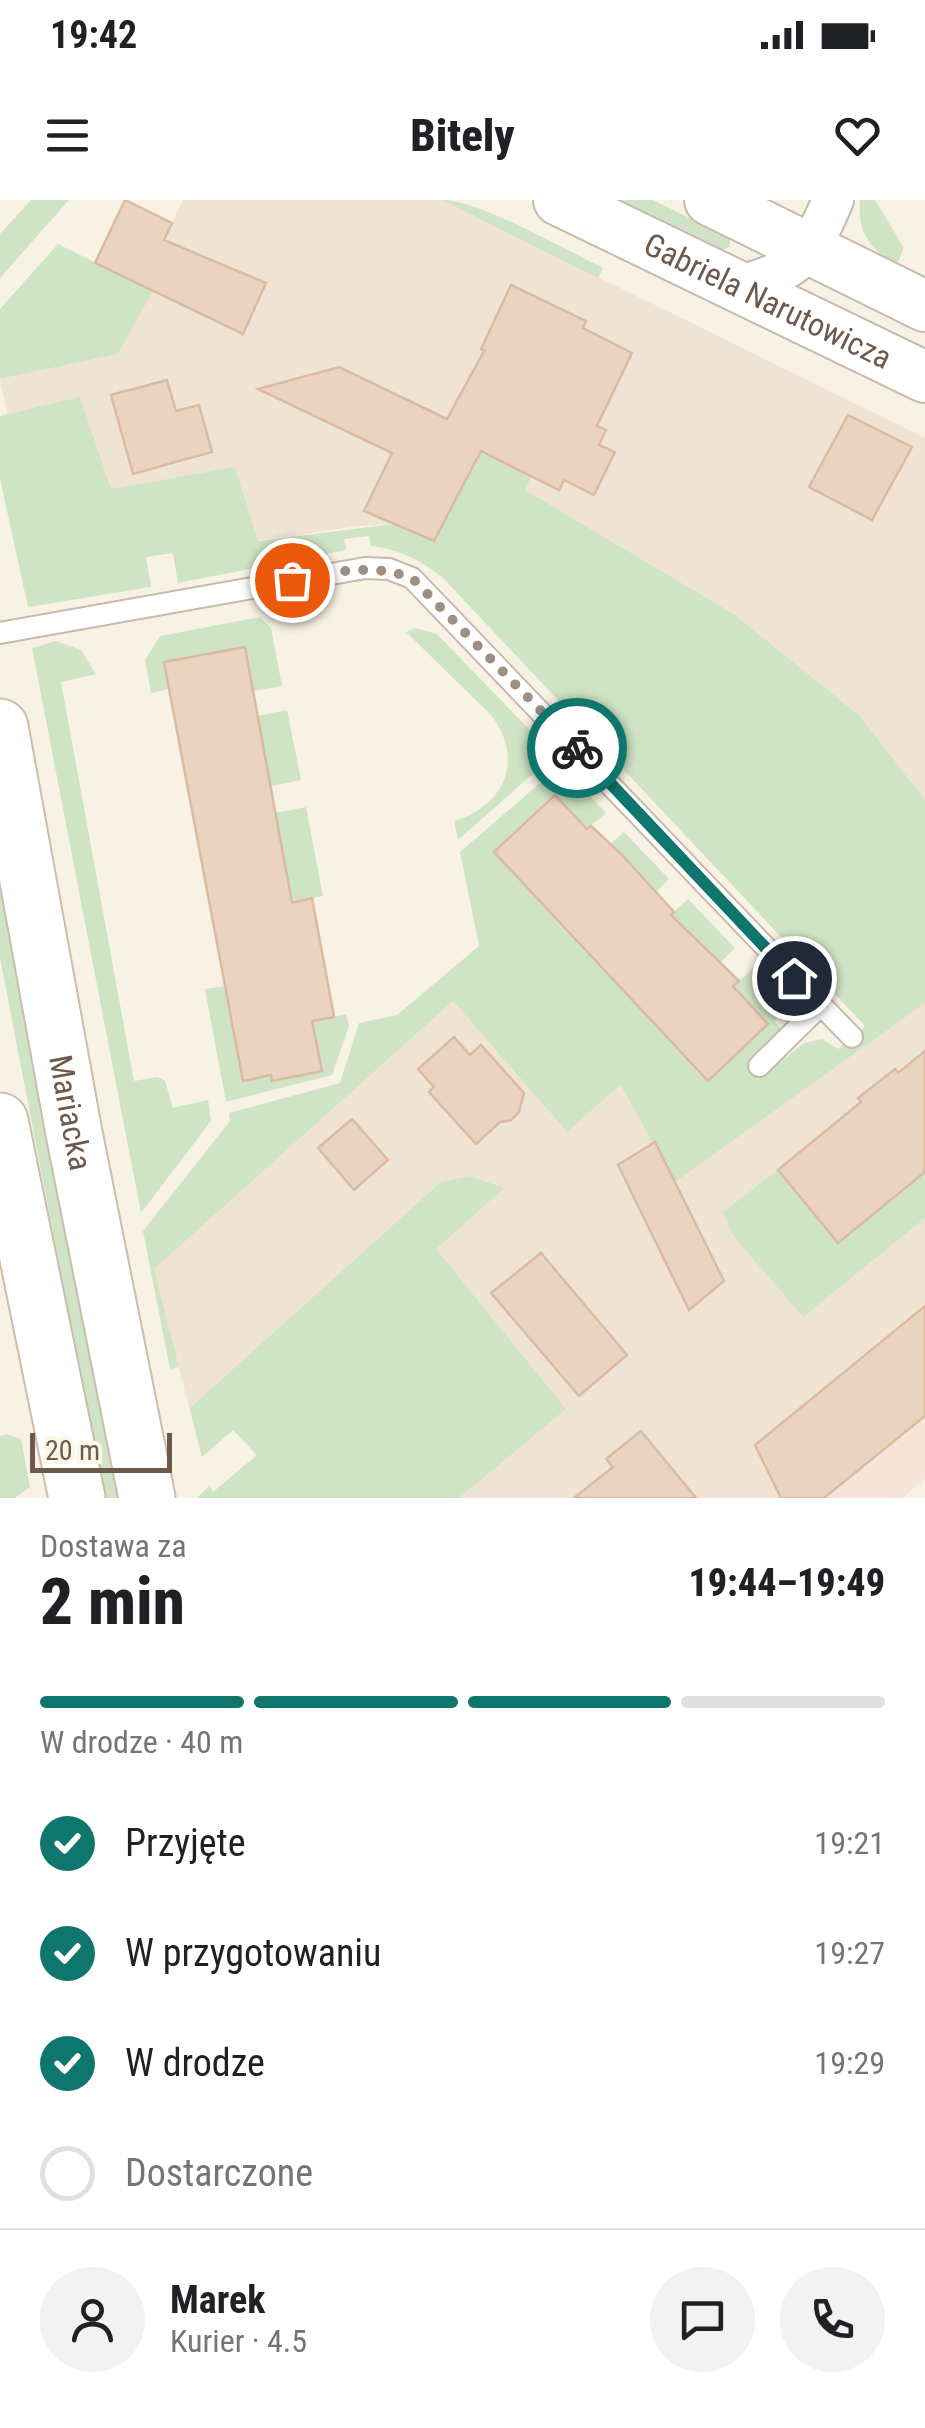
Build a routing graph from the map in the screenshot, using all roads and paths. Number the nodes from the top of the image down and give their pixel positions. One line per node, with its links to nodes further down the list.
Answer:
1 (559, 200): 5 (street, Gabriela Narutowicza)
2 (710, 200): 4 (street, Gabriela Narutowicza)
3 (833, 200): 4 (street)
4 (811, 250): 5 (street); 6 (street, Gabriela Narutowicza)
5 (737, 286): 7 (street, Gabriela Narutowicza)
6 (925, 306)
7 (925, 377)
8 (0, 633): 10 (lane)
9 (0, 727): 15 (main road, Mariacka)
10 (820, 1006): 11 (lane); 12 (lane)
11 (852, 1037)
12 (759, 1066)
13 (0, 1121): 14 (main road)
14 (77, 1498)
15 (147, 1498)

